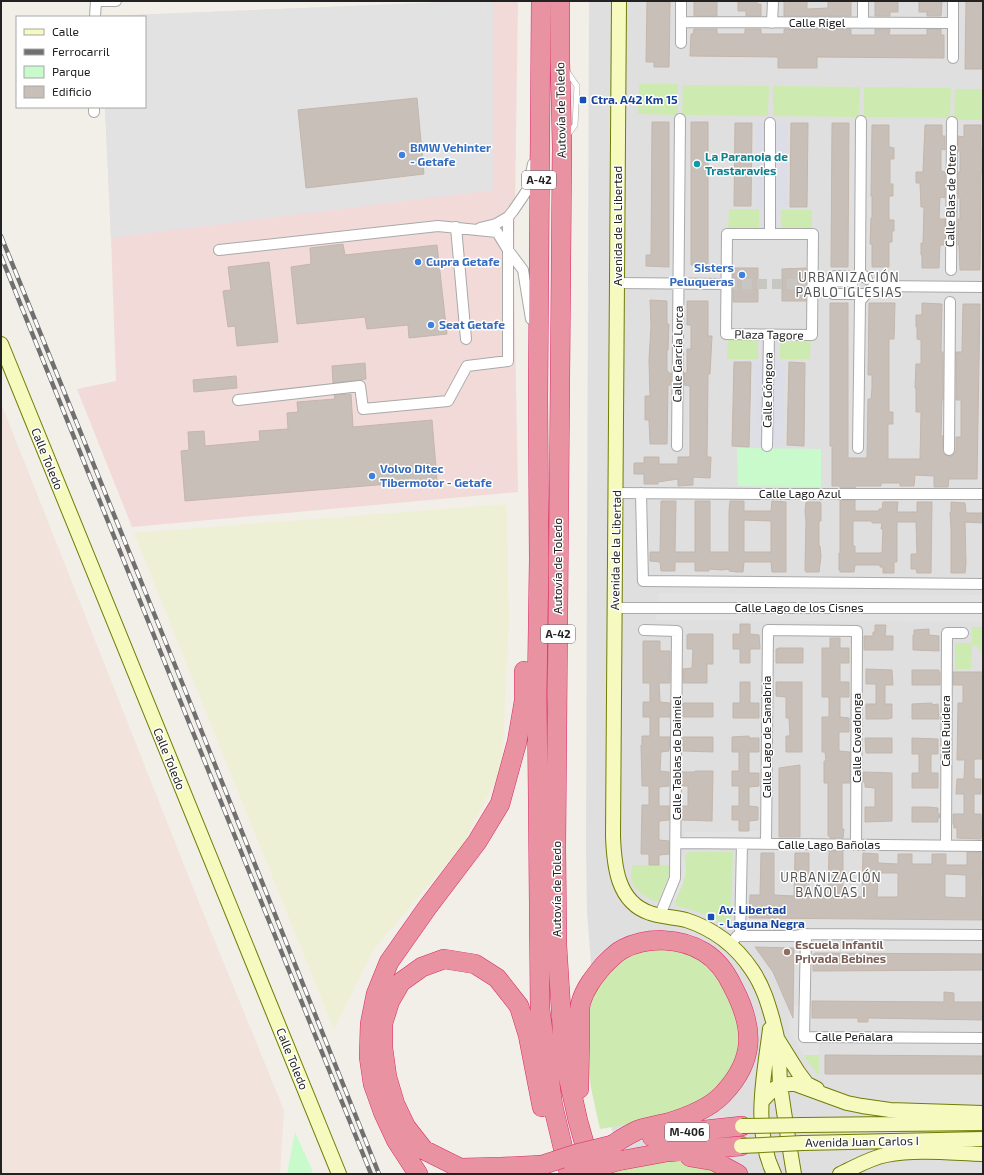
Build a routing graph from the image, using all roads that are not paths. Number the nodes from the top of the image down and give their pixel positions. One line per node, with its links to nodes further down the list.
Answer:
1 (96, 1): 2 (street); 10 (street)
2 (116, 1)
3 (541, 1): 21 (highway, Autovía de Toledo / A-42)
4 (560, 1): 75 (highway, Autovía de Toledo / A-42)
5 (619, 1): 30 (street, Avenida de la Libertad)
6 (681, 1): 11 (street)
7 (773, 1): 12 (street)
8 (863, 1): 13 (street)
9 (953, 1): 14 (street)
10 (95, 16)
11 (681, 22): 12 (street, Calle Rigel); 15 (street)
12 (772, 22): 13 (street, Calle Rigel)
13 (863, 23): 14 (street, Calle Rigel)
14 (953, 23): 16 (street)
15 (681, 43)
16 (953, 58)
17 (680, 119): 31 (street, Calle García Lorca)
18 (861, 121): 29 (street)
19 (952, 122): 28 (street, Calle Blas de Otero)
20 (770, 123): 25 (street)
21 (540, 127): 22 (street); 42 (highway, Autovía de Toledo / A-42)
22 (508, 217): 24 (street); 27 (street)
23 (456, 227): 24 (street); 26 (street); 40 (street)
24 (474, 229): 27 (street)
25 (770, 234): 32 (street, Plaza Tagore); 33 (street, Plaza Tagore)
26 (219, 250)
27 (508, 250): 42 (street); 44 (street)
28 (950, 270)
29 (865, 277): 33 (street); 35 (street)
30 (617, 283): 31 (street); 49 (street, Avenida de la Libertad)
31 (679, 283): 32 (street); 45 (street, Calle García Lorca)
32 (727, 284): 39 (street, Plaza Tagore)
33 (818, 284): 34 (lane); 37 (street); 39 (street, Plaza Tagore)
34 (855, 284)
35 (874, 286): 36 (street); 37 (street)
36 (983, 287)
37 (866, 294): 47 (street)
38 (950, 302): 48 (street)
39 (769, 335): 46 (street, Calle Góngora)
40 (466, 338)
41 (1, 344): 86 (street, Calle Toledo)
42 (538, 358): 43 (highway, Autovía de Toledo / A-42)
43 (538, 398): 87 (highway); 90 (highway, Autovía de Toledo / A-42)
44 (238, 400)
45 (678, 446)
46 (767, 446)
47 (858, 448)
48 (949, 450)
49 (616, 493): 50 (street, Calle Lago Azul); 53 (street, Avenida de la Libertad)
50 (641, 493): 51 (street, Calle Lago Azul); 52 (street)
51 (983, 494)
52 (983, 584)
53 (615, 608): 54 (street, Calle Lago de los Cisnes); 64 (street, Avenida de la Libertad)
54 (983, 608)
55 (644, 630): 58 (street, Calle Tablas de Daimiel)
56 (857, 631): 60 (street, Calle Lago de Sanabria); 61 (street, Calle Covadonga)
57 (963, 633): 62 (street, Calle Ruidera)
58 (676, 844): 59 (street, Calle Lago Bañolas); 64 (street, Calle Tablas de Daimiel)
59 (742, 844): 60 (street, Calle Lago Bañolas); 67 (street)
60 (766, 844): 61 (street, Calle Lago Bañolas)
61 (856, 844): 62 (street, Calle Lago Bañolas)
62 (946, 846): 63 (street, Calle Lago Bañolas)
63 (982, 846)
64 (660, 915): 67 (street, Avenida de la Libertad)
65 (806, 934): 66 (street); 67 (street); 70 (street, Calle Peñalara)
66 (983, 935)
67 (735, 940): 68 (street, Avenida de la Libertad)
68 (772, 1017): 69 (street, Avenida de la Libertad); 73 (street, Avenida de la Libertad)
69 (777, 1038): 71 (street, Avenida de la Libertad); 72 (street, Avenida de la Libertad)
70 (983, 1038)
71 (780, 1085): 72 (street); 73 (street); 94 (street, Avenida de la Libertad)
72 (834, 1099): 74 (street)
73 (762, 1101): 84 (street, Avenida de la Libertad)
74 (983, 1113)
75 (578, 1121): 81 (highway); 92 (highway, Autovía de Toledo / A-42)
76 (983, 1122): 77 (street, Avenida Juan Carlos I, bridge)
77 (742, 1126): 81 (highway, M-406)
78 (983, 1139): 79 (street, Avenida Juan Carlos I, bridge)
79 (741, 1146): 80 (highway, M-406)
80 (667, 1152): 81 (highway, M-406); 93 (highway)
81 (615, 1153): 83 (highway, M-406, bridge); 91 (highway, M-406, bridge)
82 (983, 1154): 85 (street)
83 (542, 1165): 88 (highway, M-406); 89 (highway)
84 (774, 1172)
85 (845, 1172)
86 (339, 1174)
87 (418, 1174)
88 (521, 1174)
89 (558, 1174)
90 (569, 1174)
91 (572, 1174)
92 (594, 1174)
93 (738, 1174)
94 (794, 1174)

